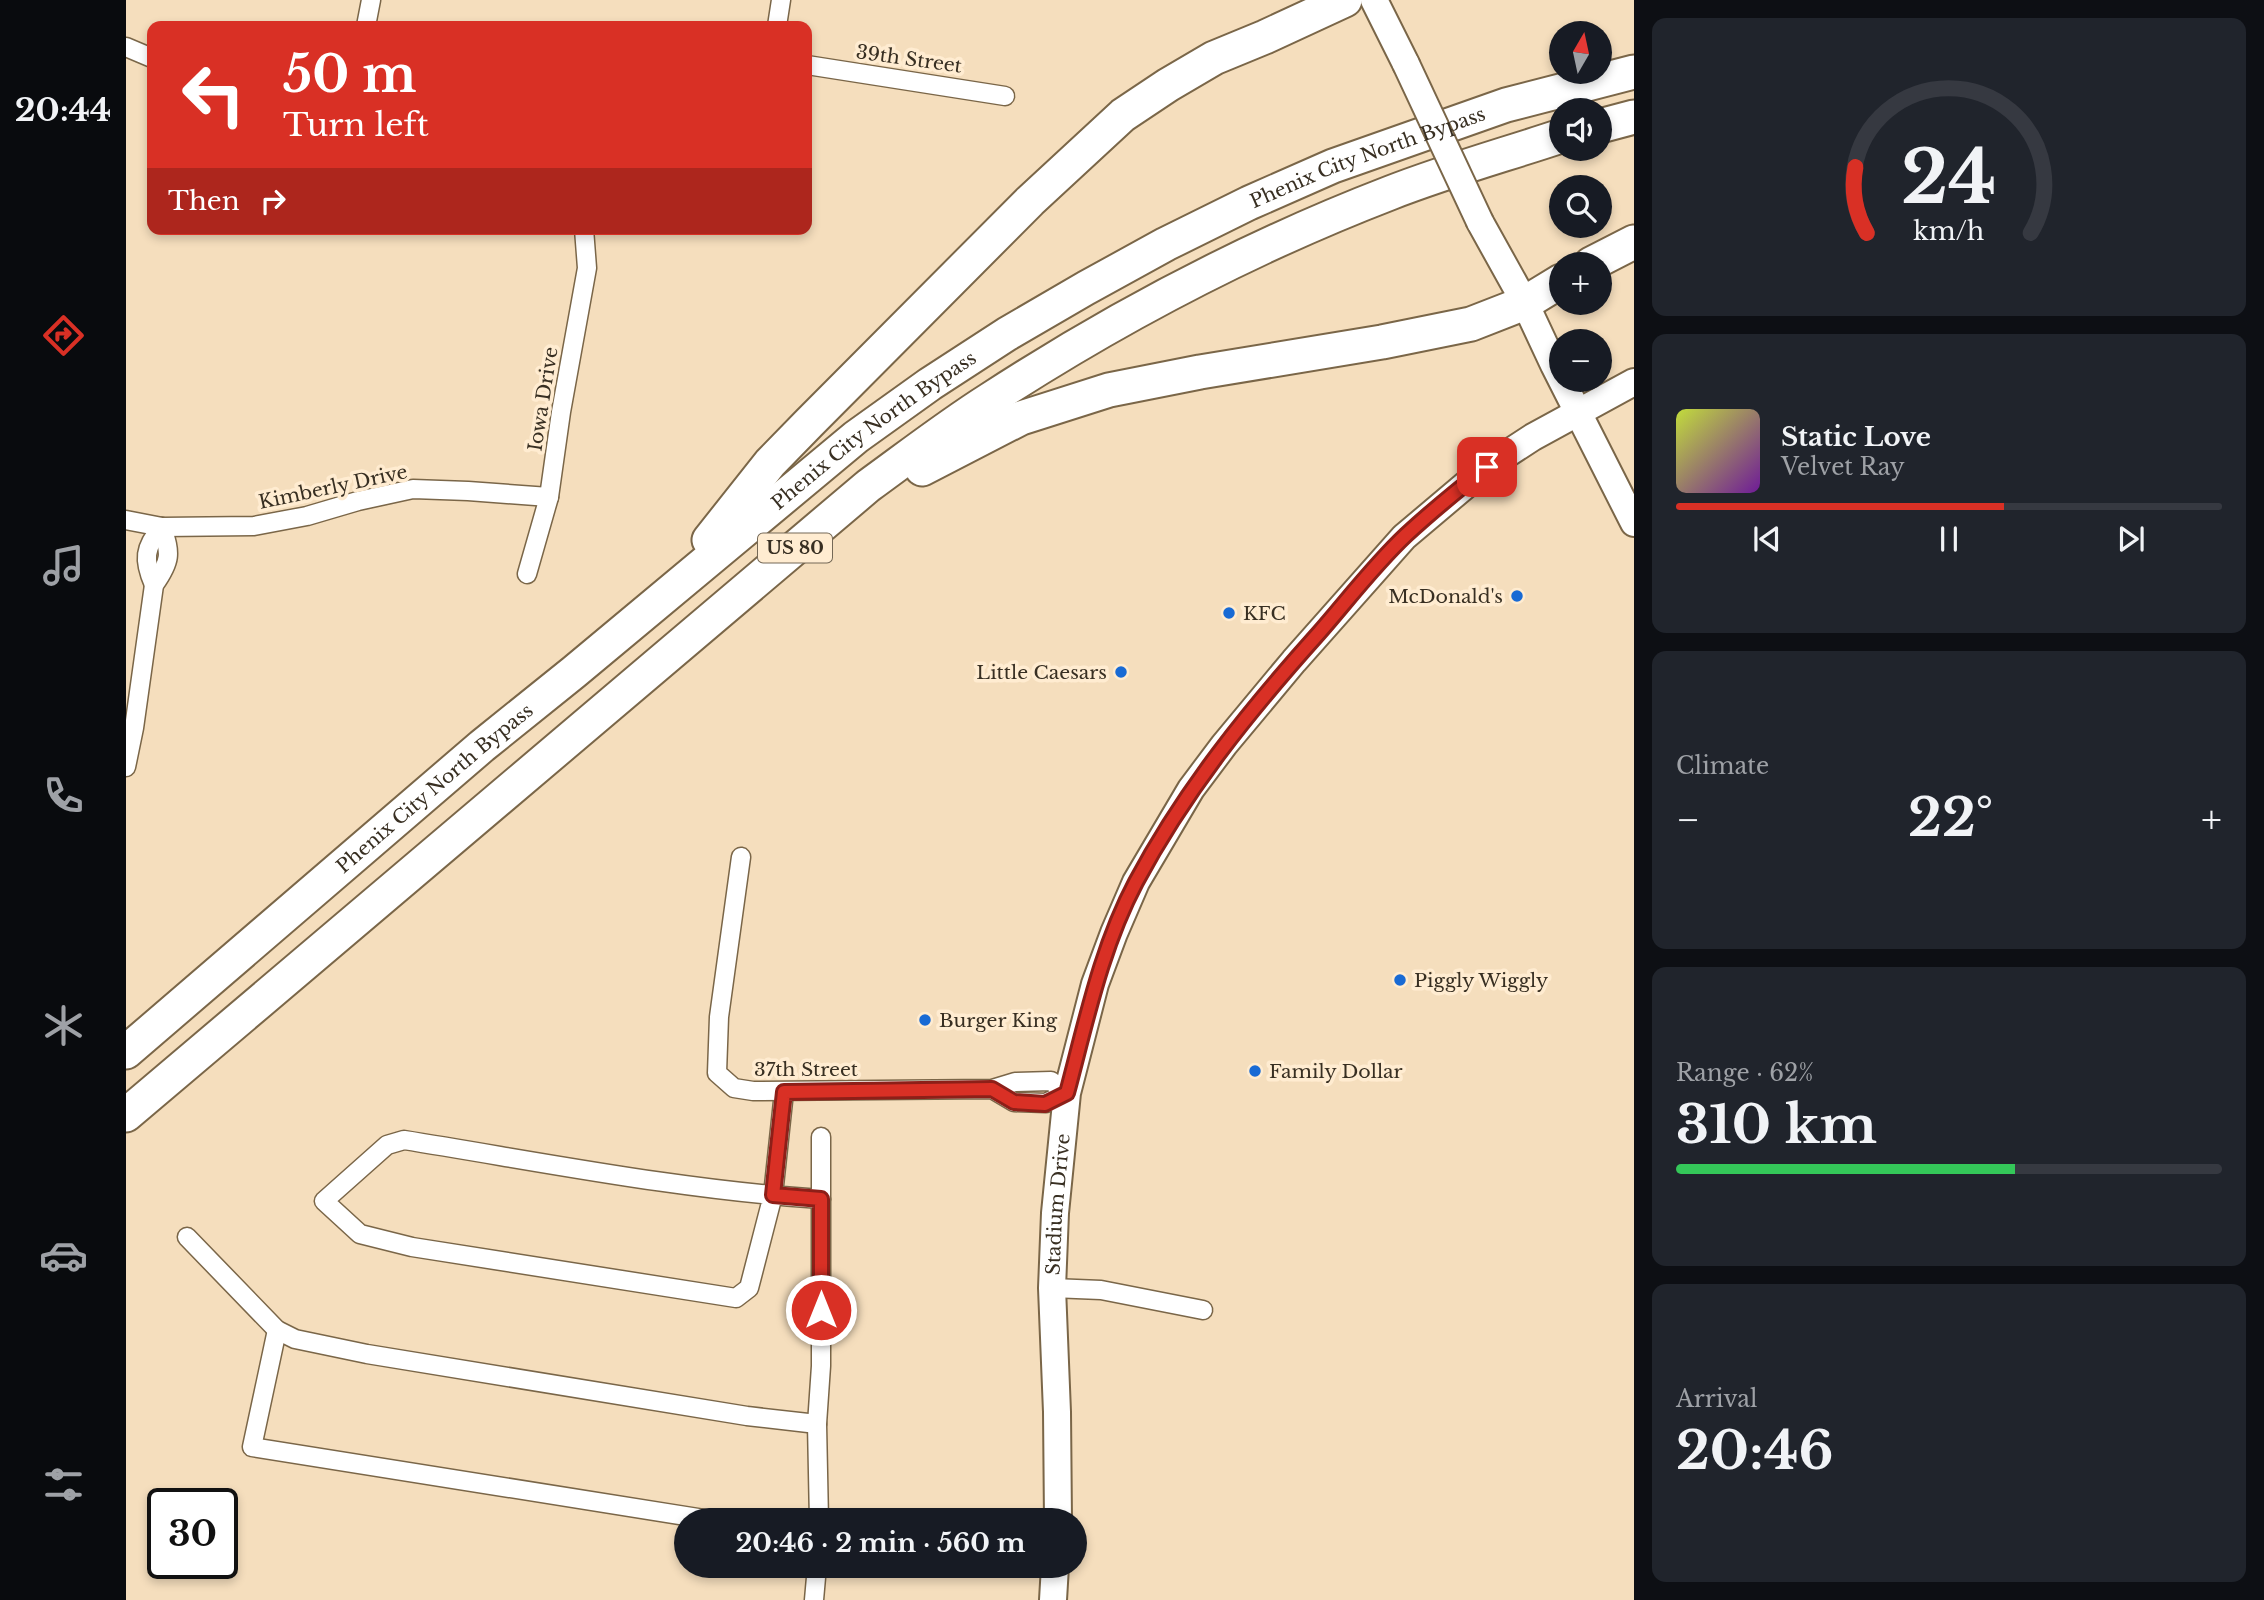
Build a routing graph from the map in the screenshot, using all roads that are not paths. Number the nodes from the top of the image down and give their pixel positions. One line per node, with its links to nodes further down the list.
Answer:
1 (371, 0): 5 (street)
2 (781, 0): 6 (street)
3 (1345, 0): 28 (highway)
4 (1374, 0): 19 (street, bridge)
5 (367, 21)
6 (778, 21)
7 (126, 47): 8 (street)
8 (147, 56)
9 (812, 66): 11 (street, 39th Street)
10 (1634, 72): 28 (highway, Phenix City North Bypass / US 80)
11 (1005, 96)
12 (1634, 117): 13 (highway)
13 (1612, 123)
14 (1549, 140): 27 (highway, Phenix City North Bypass / US 80)
15 (584, 235): 22 (street, Iowa Drive)
16 (1634, 242): 17 (highway)
17 (1612, 253)
18 (1549, 288): 19 (highway)
19 (1525, 303): 21 (street); 27 (highway)
20 (1634, 382): 21 (street, Stadium Drive)
21 (1577, 412): 24 (street); 33 (street, Stadium Drive)
22 (549, 497): 25 (street, Kimberly Drive); 26 (street, Iowa Drive)
23 (126, 520): 25 (street, Kimberly Drive)
24 (1634, 523)
25 (162, 527): 29 (street)
26 (527, 574)
27 (747, 588): 34 (highway, Phenix City North Bypass / US 80)
28 (664, 596): 31 (highway, Phenix City North Bypass / US 80)
29 (126, 767)
30 (741, 858): 32 (street, 37th Street)
31 (126, 1052)
32 (784, 1092): 33 (street, 37th Street); 36 (street)
33 (1067, 1093): 39 (street, Stadium Drive)
34 (126, 1115)
35 (821, 1137): 37 (street)
36 (773, 1195): 36 (street); 37 (street)
37 (821, 1199): 42 (street)
38 (187, 1237): 41 (street)
39 (1052, 1289): 40 (street); 44 (street, Stadium Drive)
40 (1203, 1310)
41 (276, 1330): 42 (street); 45 (street)
42 (817, 1424): 43 (street)
43 (819, 1508)
44 (1058, 1508)
45 (674, 1514)
46 (816, 1578): 48 (street)
47 (1054, 1578): 49 (street)
48 (814, 1600)
49 (1053, 1600)

